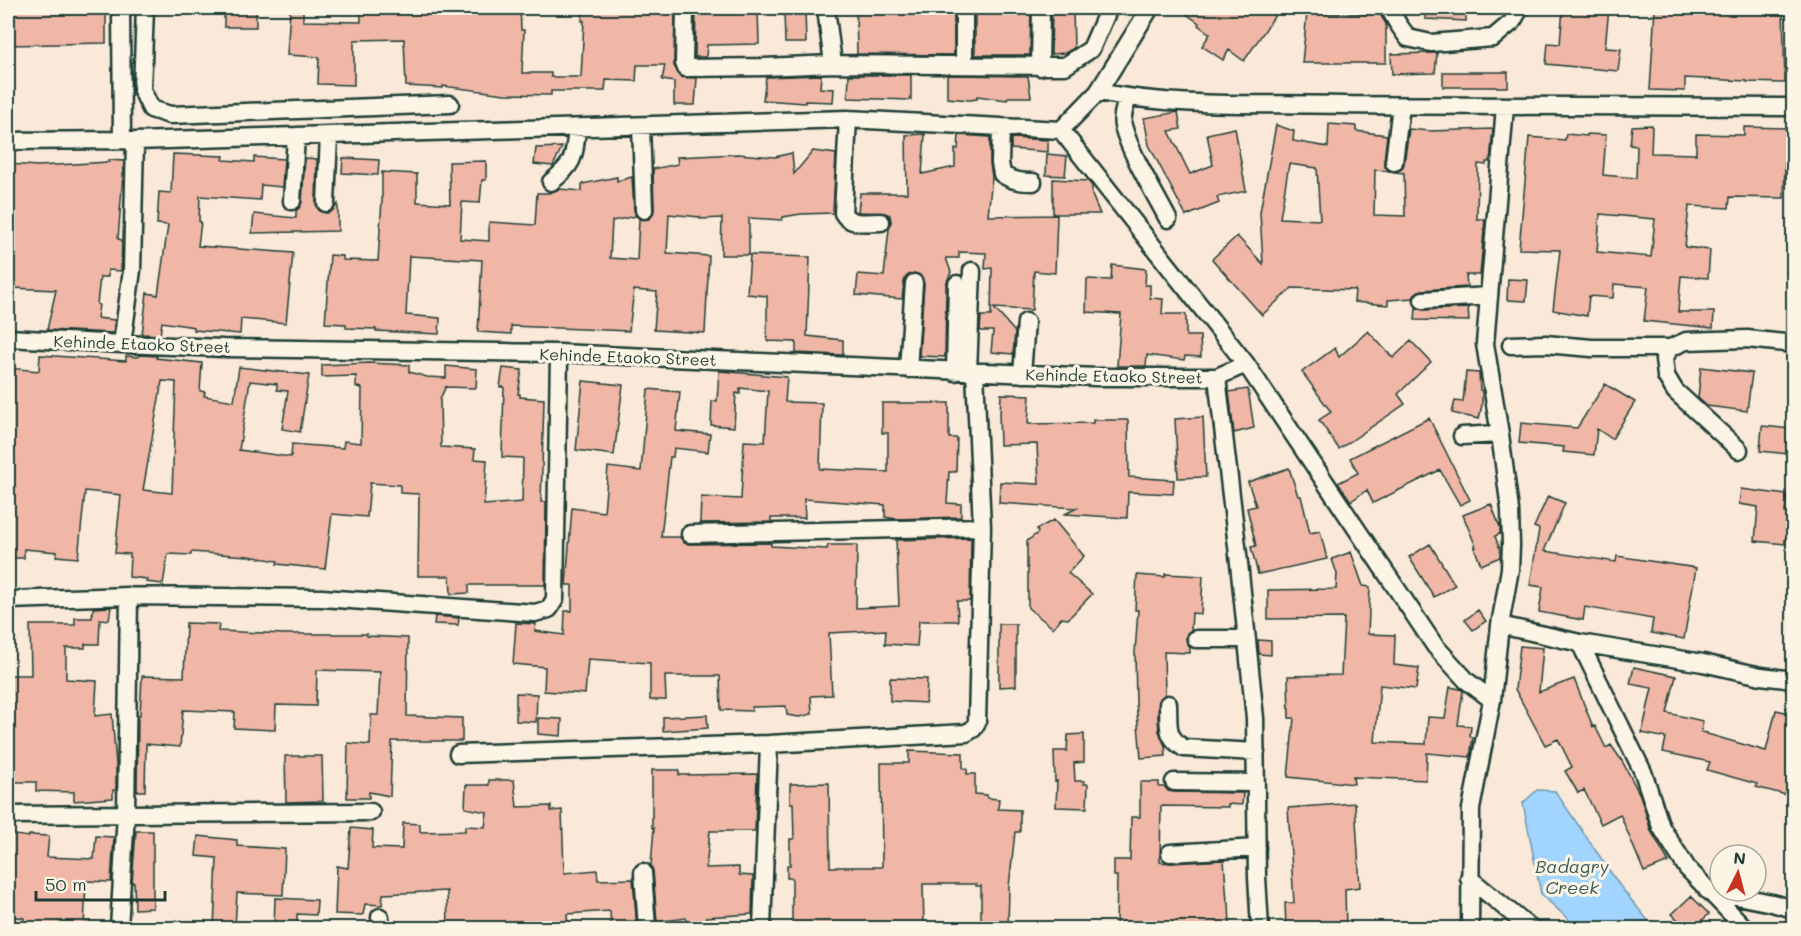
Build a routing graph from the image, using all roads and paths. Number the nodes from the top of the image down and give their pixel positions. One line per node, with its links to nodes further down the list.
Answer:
1 (121, 8): 28 (street)
2 (145, 8): 16 (street)
3 (685, 8): 11 (street)
4 (826, 8): 11 (street)
5 (964, 8): 12 (street)
6 (1041, 8): 13 (street)
7 (1109, 8): 13 (street)
8 (1150, 8): 14 (street)
9 (1389, 8): 10 (street)
10 (1520, 8)
11 (833, 64): 12 (street)
12 (964, 65): 13 (street)
13 (1040, 67)
14 (1098, 92): 15 (street); 24 (street)
15 (1128, 98): 17 (street); 35 (street)
16 (450, 104)
17 (1401, 105): 18 (street); 29 (street)
18 (1504, 107): 19 (street); 40 (street)
19 (1794, 107)
20 (848, 119): 21 (street); 22 (street); 36 (street)
21 (641, 126): 23 (street); 34 (street)
22 (1001, 127): 24 (street); 31 (street)
23 (577, 128): 25 (street); 30 (street)
24 (1061, 130): 49 (street)
25 (329, 135): 26 (street); 33 (street)
26 (296, 136): 28 (street); 32 (street)
27 (8, 141): 28 (street)
28 (129, 141): 44 (street)
29 (1394, 162)
30 (550, 182)
31 (1033, 182)
32 (292, 201)
33 (326, 203)
34 (644, 210)
35 (1168, 219)
36 (881, 222)
37 (972, 271): 51 (street)
38 (914, 283): 50 (street)
39 (957, 284): 51 (street)
40 (1489, 296): 41 (street); 54 (street)
41 (1423, 300)
42 (1026, 322): 52 (street)
43 (8, 338): 44 (street, Kehinde Etaoko Street)
44 (122, 344): 48 (street, Kehinde Etaoko Street)
45 (1794, 344): 47 (street)
46 (1511, 345): 47 (street)
47 (1671, 348): 56 (street)
48 (559, 353): 50 (street, Kehinde Etaoko Street); 59 (street)
49 (1246, 364): 53 (street, Kehinde Etaoko Street); 66 (street)
50 (908, 369): 51 (street, Kehinde Etaoko Street)
51 (966, 372): 52 (street, Kehinde Etaoko Street); 57 (street)
52 (1022, 374): 53 (street, Kehinde Etaoko Street)
53 (1217, 377): 63 (street)
54 (1500, 434): 55 (street); 61 (street)
55 (1462, 436)
56 (1739, 450)
57 (982, 527): 58 (street); 68 (street)
58 (690, 534)
59 (129, 596): 60 (street); 74 (street)
60 (8, 600)
61 (1500, 625): 64 (street); 66 (street)
62 (1196, 639): 63 (street)
63 (1247, 639): 69 (street)
64 (1580, 644): 65 (street); 80 (street)
65 (1794, 681)
66 (1492, 700): 79 (street)
67 (1168, 704): 69 (street)
68 (769, 744): 70 (street); 84 (street)
69 (1256, 752): 72 (street)
70 (458, 754)
71 (1174, 782): 72 (street)
72 (1256, 783): 76 (street)
73 (371, 812): 74 (street)
74 (126, 814): 75 (street); 82 (street)
75 (8, 815)
76 (1257, 848): 77 (street); 85 (street)
77 (1170, 853)
78 (643, 872): 83 (street)
79 (1469, 878): 86 (street); 87 (street)
80 (1707, 890): 81 (street); 88 (street)
81 (1794, 909)
82 (119, 928)
83 (647, 928)
84 (762, 928)
85 (1260, 928)
86 (1470, 928)
87 (1530, 928)
88 (1745, 928)

